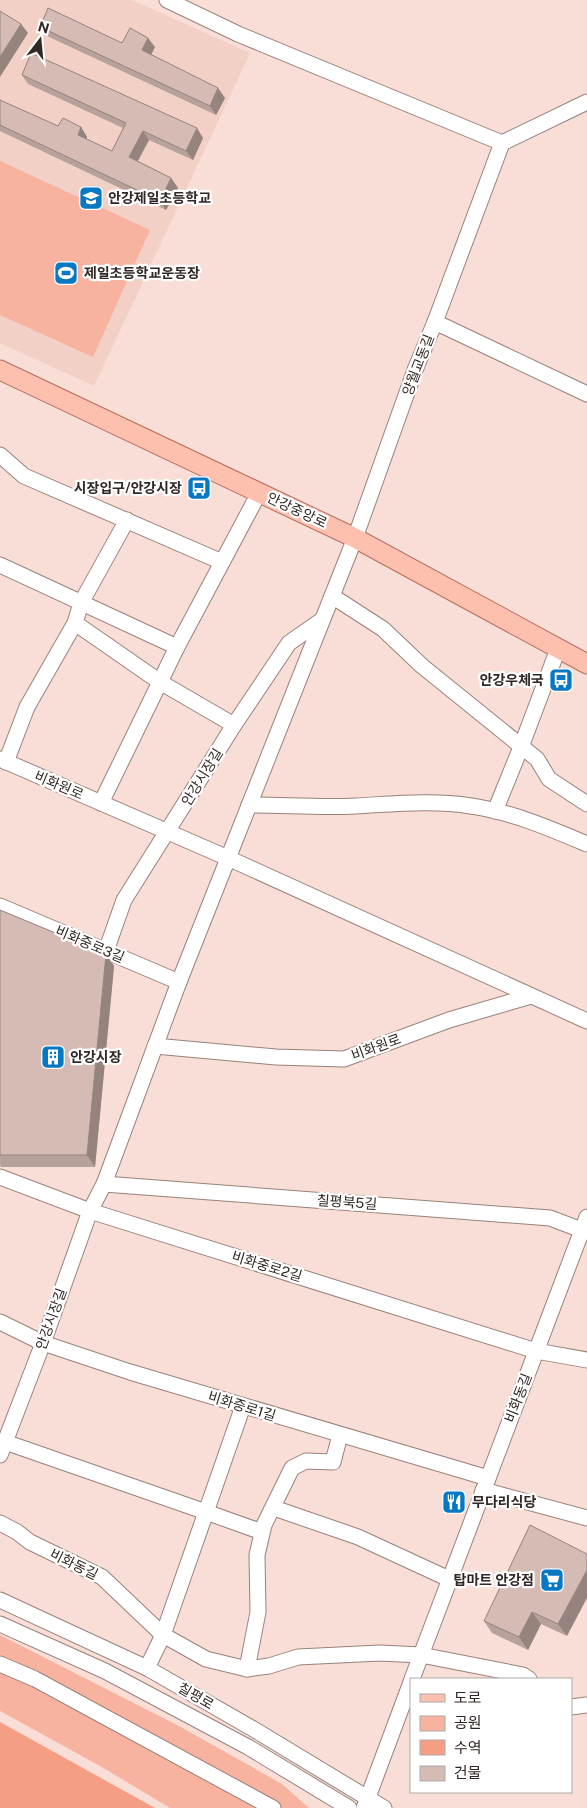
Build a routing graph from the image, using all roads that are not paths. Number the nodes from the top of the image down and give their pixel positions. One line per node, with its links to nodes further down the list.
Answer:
1 (167, 0): 3 (street)
2 (587, 102): 3 (street)
3 (502, 143): 4 (street)
4 (435, 322): 6 (street, 양월교동길); 10 (street, 양월교동길)
5 (0, 370): 8 (main road, 안강중앙로)
6 (587, 394)
7 (0, 455): 9 (street)
8 (260, 493): 10 (main road, 안강중앙로); 11 (street)
9 (127, 520): 11 (street); 14 (street)
10 (355, 538): 13 (street); 18 (main road, 안강중앙로)
11 (222, 562): 17 (street)
12 (0, 565): 14 (street)
13 (332, 596): 15 (street); 22 (street)
14 (81, 603): 16 (street); 17 (street)
15 (322, 620): 21 (street, 안강시장길); 26 (street)
16 (75, 624): 20 (street); 23 (street)
17 (177, 647): 20 (street)
18 (558, 649): 19 (main road, 안강중앙로); 22 (street)
19 (587, 664)
20 (160, 682): 21 (street); 24 (street)
21 (234, 724): 28 (street, 안강시장길)
22 (521, 747): 25 (street); 27 (street)
23 (3, 760): 24 (street, 비화원로)
24 (101, 803): 28 (street, 비화원로)
25 (587, 804)
26 (249, 805): 27 (street); 30 (street)
27 (495, 811): 29 (street)
28 (167, 832): 30 (street, 비화원로); 32 (street, 안강시장길)
29 (587, 844)
30 (228, 858): 33 (street); 34 (street, 비화원로)
31 (0, 906): 32 (street, 비화중로3길)
32 (106, 951): 33 (street, 비화중로3길)
33 (179, 982): 36 (street)
34 (531, 996): 35 (street, 비화원로); 36 (street, 비화원로)
35 (587, 1021)
36 (155, 1046): 38 (street)
37 (0, 1177): 39 (street, 비화중로2길)
38 (104, 1184): 39 (street, 안강시장길); 40 (street, 칠평북5길)
39 (90, 1211): 42 (street, 안강시장길); 43 (street, 비화중로2길)
40 (585, 1226): 43 (street, 비화동길)
41 (0, 1322): 42 (street, 비화중로1길)
42 (43, 1343): 45 (street, 비화중로1길); 47 (street, 안강시장길)
43 (536, 1350): 44 (street); 48 (street, 비화동길)
44 (587, 1360)
45 (243, 1406): 46 (street, 비화중로1길); 50 (street)
46 (340, 1435): 48 (street, 비화중로1길); 49 (street)
47 (2, 1449): 50 (street)
48 (486, 1484): 51 (street, 비화중로1길); 54 (street, 비화동길)
49 (274, 1508): 53 (street); 54 (street)
50 (206, 1512): 53 (street); 57 (street)
51 (587, 1518)
52 (0, 1523): 57 (street, 비화동길)
53 (262, 1532): 61 (street)
54 (449, 1579): 58 (street, 비화동길)
55 (0, 1600): 60 (street, 칠평로)
56 (0, 1624): 69 (street, 칠평로)
57 (163, 1635): 60 (street); 61 (street, 비화동길)
58 (421, 1655): 61 (street, 비화동길); 62 (street, 비화동길); 63 (street)
59 (0, 1664): 68 (street)
60 (147, 1668): 67 (street, 칠평로)
61 (248, 1669)
62 (412, 1678)
63 (528, 1678)
64 (410, 1684): 67 (street, 비화동길)
65 (587, 1705): 66 (street)
66 (572, 1708)
67 (366, 1802): 70 (street, 칠평로)
68 (273, 1808)
69 (349, 1808)
70 (384, 1808)

